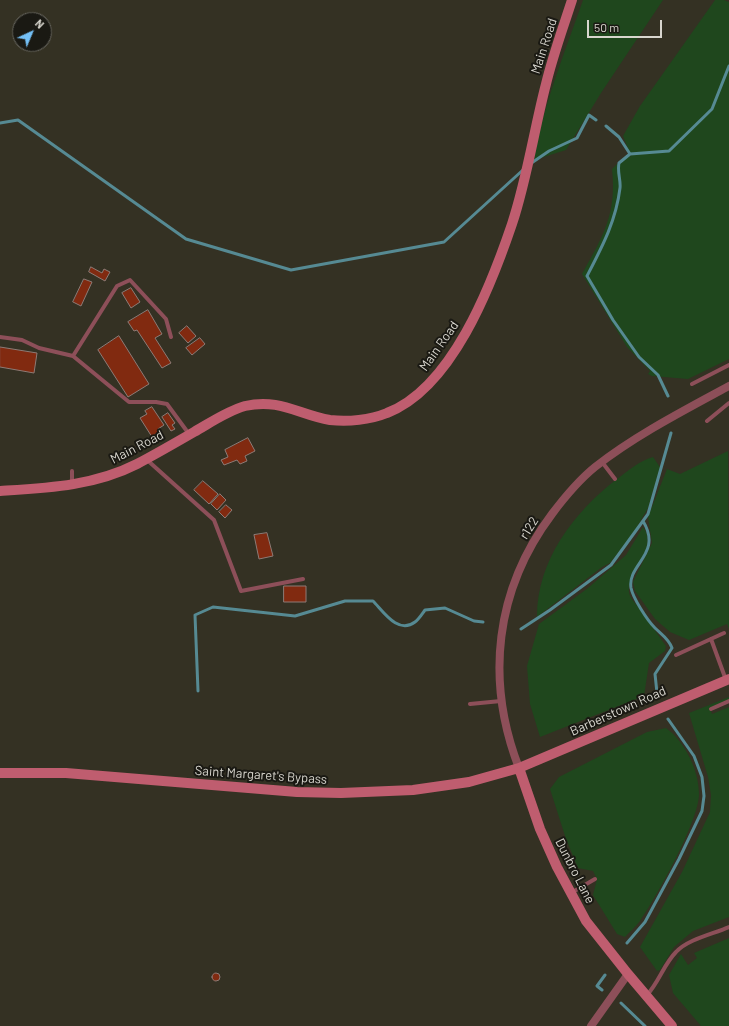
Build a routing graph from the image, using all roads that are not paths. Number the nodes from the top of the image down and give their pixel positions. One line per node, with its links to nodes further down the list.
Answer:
1 (572, 0): 10 (main road, Main Road)
2 (171, 337): 4 (lane)
3 (0, 338): 4 (lane)
4 (73, 356): 10 (lane)
5 (729, 365): 6 (lane)
6 (692, 384)
7 (729, 386): 12 (street, r122)
8 (729, 403): 9 (lane)
9 (707, 422)
10 (189, 435): 11 (main road, Main Road)
11 (146, 459): 15 (main road, Main Road); 17 (lane)
12 (602, 462): 14 (lane); 22 (street, r122)
13 (72, 471): 15 (lane)
14 (615, 479)
15 (72, 485): 16 (main road, Main Road)
16 (0, 491)
17 (303, 579)
18 (724, 634): 19 (lane)
19 (711, 639): 20 (lane); 21 (lane)
20 (676, 655)
21 (728, 679): 26 (main road, Barberstown Road)
22 (501, 701): 24 (lane); 26 (street, r122)
23 (729, 701): 25 (lane)
24 (470, 704)
25 (710, 709)
26 (519, 768): 27 (main road, Saint Margaret's Bypass); 29 (main road, Dunbro Lane)
27 (0, 773)
28 (595, 879): 29 (lane)
29 (571, 893): 31 (main road, Dunbro Lane)
30 (729, 928): 32 (lane)
31 (628, 974): 32 (main road, Dunbro Lane); 33 (street)
32 (646, 996): 34 (main road, Dunbro Lane)
33 (591, 1026)
34 (672, 1026)

